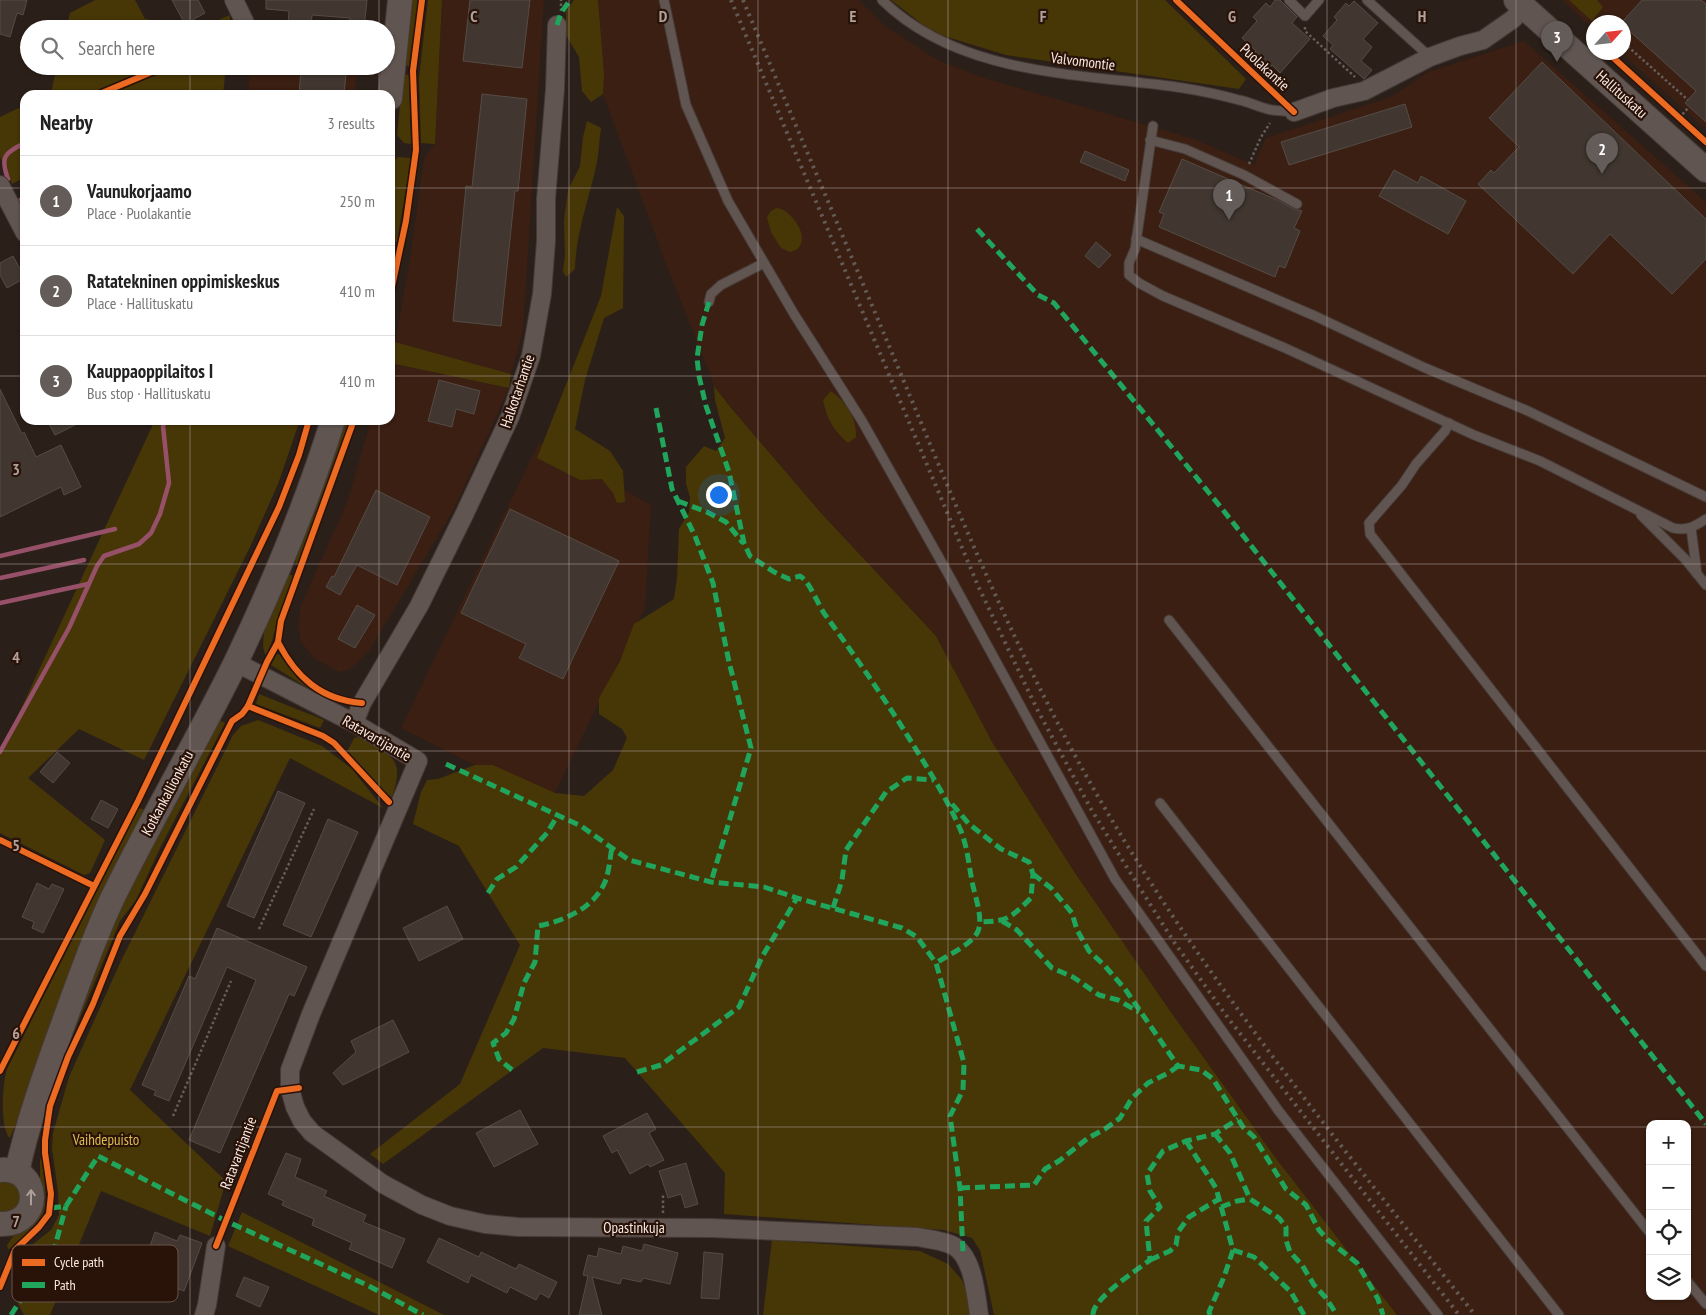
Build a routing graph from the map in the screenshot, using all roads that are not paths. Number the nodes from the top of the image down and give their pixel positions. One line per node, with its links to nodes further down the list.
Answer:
1 (234, 0): 10 (street)
2 (400, 0): 11 (street)
3 (664, 0): 23 (lane)
4 (882, 0): 15 (lane, Valvomontie)
5 (1289, 0): 6 (lane)
6 (1319, 0)
7 (1367, 0): 12 (lane)
8 (1520, 4): 12 (street, Puolakantie); 18 (street, Hallituskatu)
9 (559, 19): 35 (street, Halkotarhantie)
10 (244, 20)
11 (395, 26)
12 (1430, 58): 15 (street, Puolakantie)
13 (390, 75): 14 (street)
14 (390, 90)
15 (1294, 112)
16 (1153, 126): 17 (lane)
17 (1150, 140): 20 (lane); 22 (lane)
18 (1706, 170)
19 (0, 185): 21 (street)
20 (1297, 204)
21 (20, 223)
22 (1136, 239): 25 (lane); 27 (lane)
23 (764, 263): 24 (lane); 47 (lane)
24 (709, 302)
25 (1448, 423): 28 (lane); 37 (lane)
26 (331, 425): 34 (street, Kotkankallionkatu)
27 (1706, 497)
28 (1636, 510): 30 (lane); 31 (lane)
29 (1706, 519): 30 (lane)
30 (1691, 528): 31 (lane)
31 (1697, 574): 32 (lane)
32 (1706, 585)
33 (1169, 620): 41 (lane)
34 (235, 662): 35 (street, Ratavartijantie); 39 (street, Kotkankallionkatu)
35 (354, 723): 38 (street, Ratavartijantie)
36 (1160, 803): 48 (lane)
37 (1706, 966)
38 (290, 1089): 46 (street, Opastinkuja)
39 (8, 1171): 40 (street, one-way to 39)
40 (0, 1224)
41 (1646, 1228)
42 (216, 1246): 45 (street)
43 (1691, 1286): 44 (lane)
44 (1706, 1304)
45 (204, 1315)
46 (979, 1315)
47 (1438, 1315)
48 (1559, 1315)

